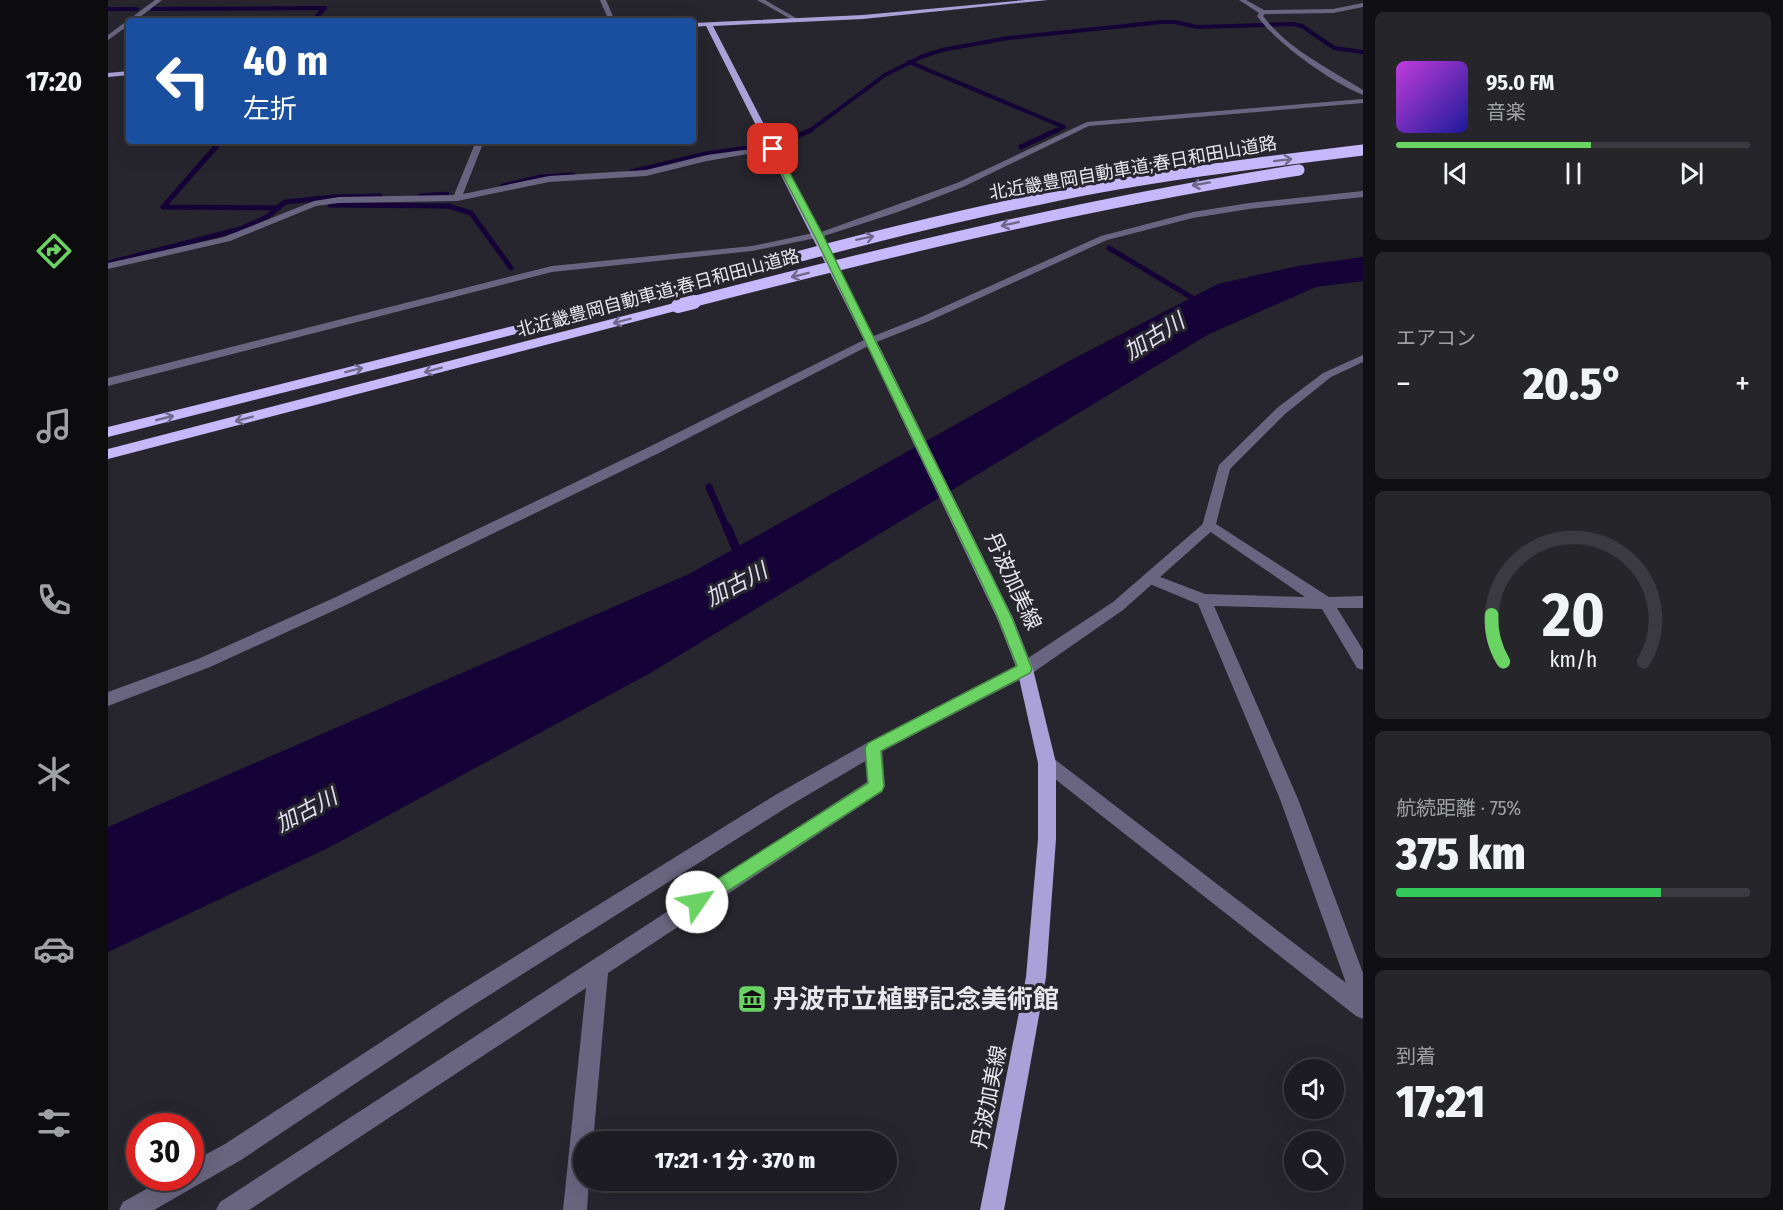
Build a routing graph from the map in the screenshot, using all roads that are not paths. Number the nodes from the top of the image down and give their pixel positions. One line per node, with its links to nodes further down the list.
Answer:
1 (159, 0): 9 (street)
2 (603, 0): 10 (street)
3 (760, 0): 11 (street)
4 (1045, 0): 6 (main road)
5 (1242, 0): 8 (street)
6 (1024, 1): 11 (main road)
7 (1363, 6): 8 (street)
8 (1263, 12): 18 (street)
9 (135, 18)
10 (611, 18)
11 (798, 21): 14 (main road)
12 (126, 25): 15 (street)
13 (696, 25): 14 (main road)
14 (709, 25): 21 (main road, 丹波加美線)
15 (108, 38)
16 (126, 73): 17 (main road)
17 (108, 75)
18 (1363, 93)
19 (1363, 101): 26 (street)
20 (479, 144): 25 (street)
21 (773, 149): 25 (street); 26 (main road, 丹波加美線)
22 (1363, 150): 31 (highway, 北近畿豊岡自動車道;春日和田山道路, one-way to 22, bridge)
23 (1363, 161): 32 (highway, 北近畿豊岡自動車道;春日和田山道路, one-way to 32, bridge)
24 (1363, 194): 28 (street)
25 (457, 198): 27 (street)
26 (819, 235): 28 (main road, 丹波加美線); 30 (street)
27 (108, 266)
28 (873, 347): 39 (main road, 丹波加美線); 40 (street)
29 (1363, 358): 33 (street)
30 (108, 382)
31 (108, 432)
32 (108, 454)
33 (1209, 526): 34 (street); 37 (street)
34 (1150, 578): 35 (street); 39 (street)
35 (1203, 600): 37 (street); 44 (street)
36 (1363, 602): 37 (street)
37 (1326, 603): 38 (street)
38 (1363, 664)
39 (1025, 669): 41 (street); 42 (main road, 丹波加美線)
40 (108, 699)
41 (873, 748): 43 (street); 46 (street)
42 (1047, 763): 45 (street); 51 (main road, 丹波加美線)
43 (598, 967): 49 (street); 50 (street)
44 (1363, 1000)
45 (1363, 1009)
46 (204, 1168)
47 (164, 1191): 48 (street)
48 (131, 1210)
49 (228, 1210)
50 (576, 1210)
51 (992, 1210)

